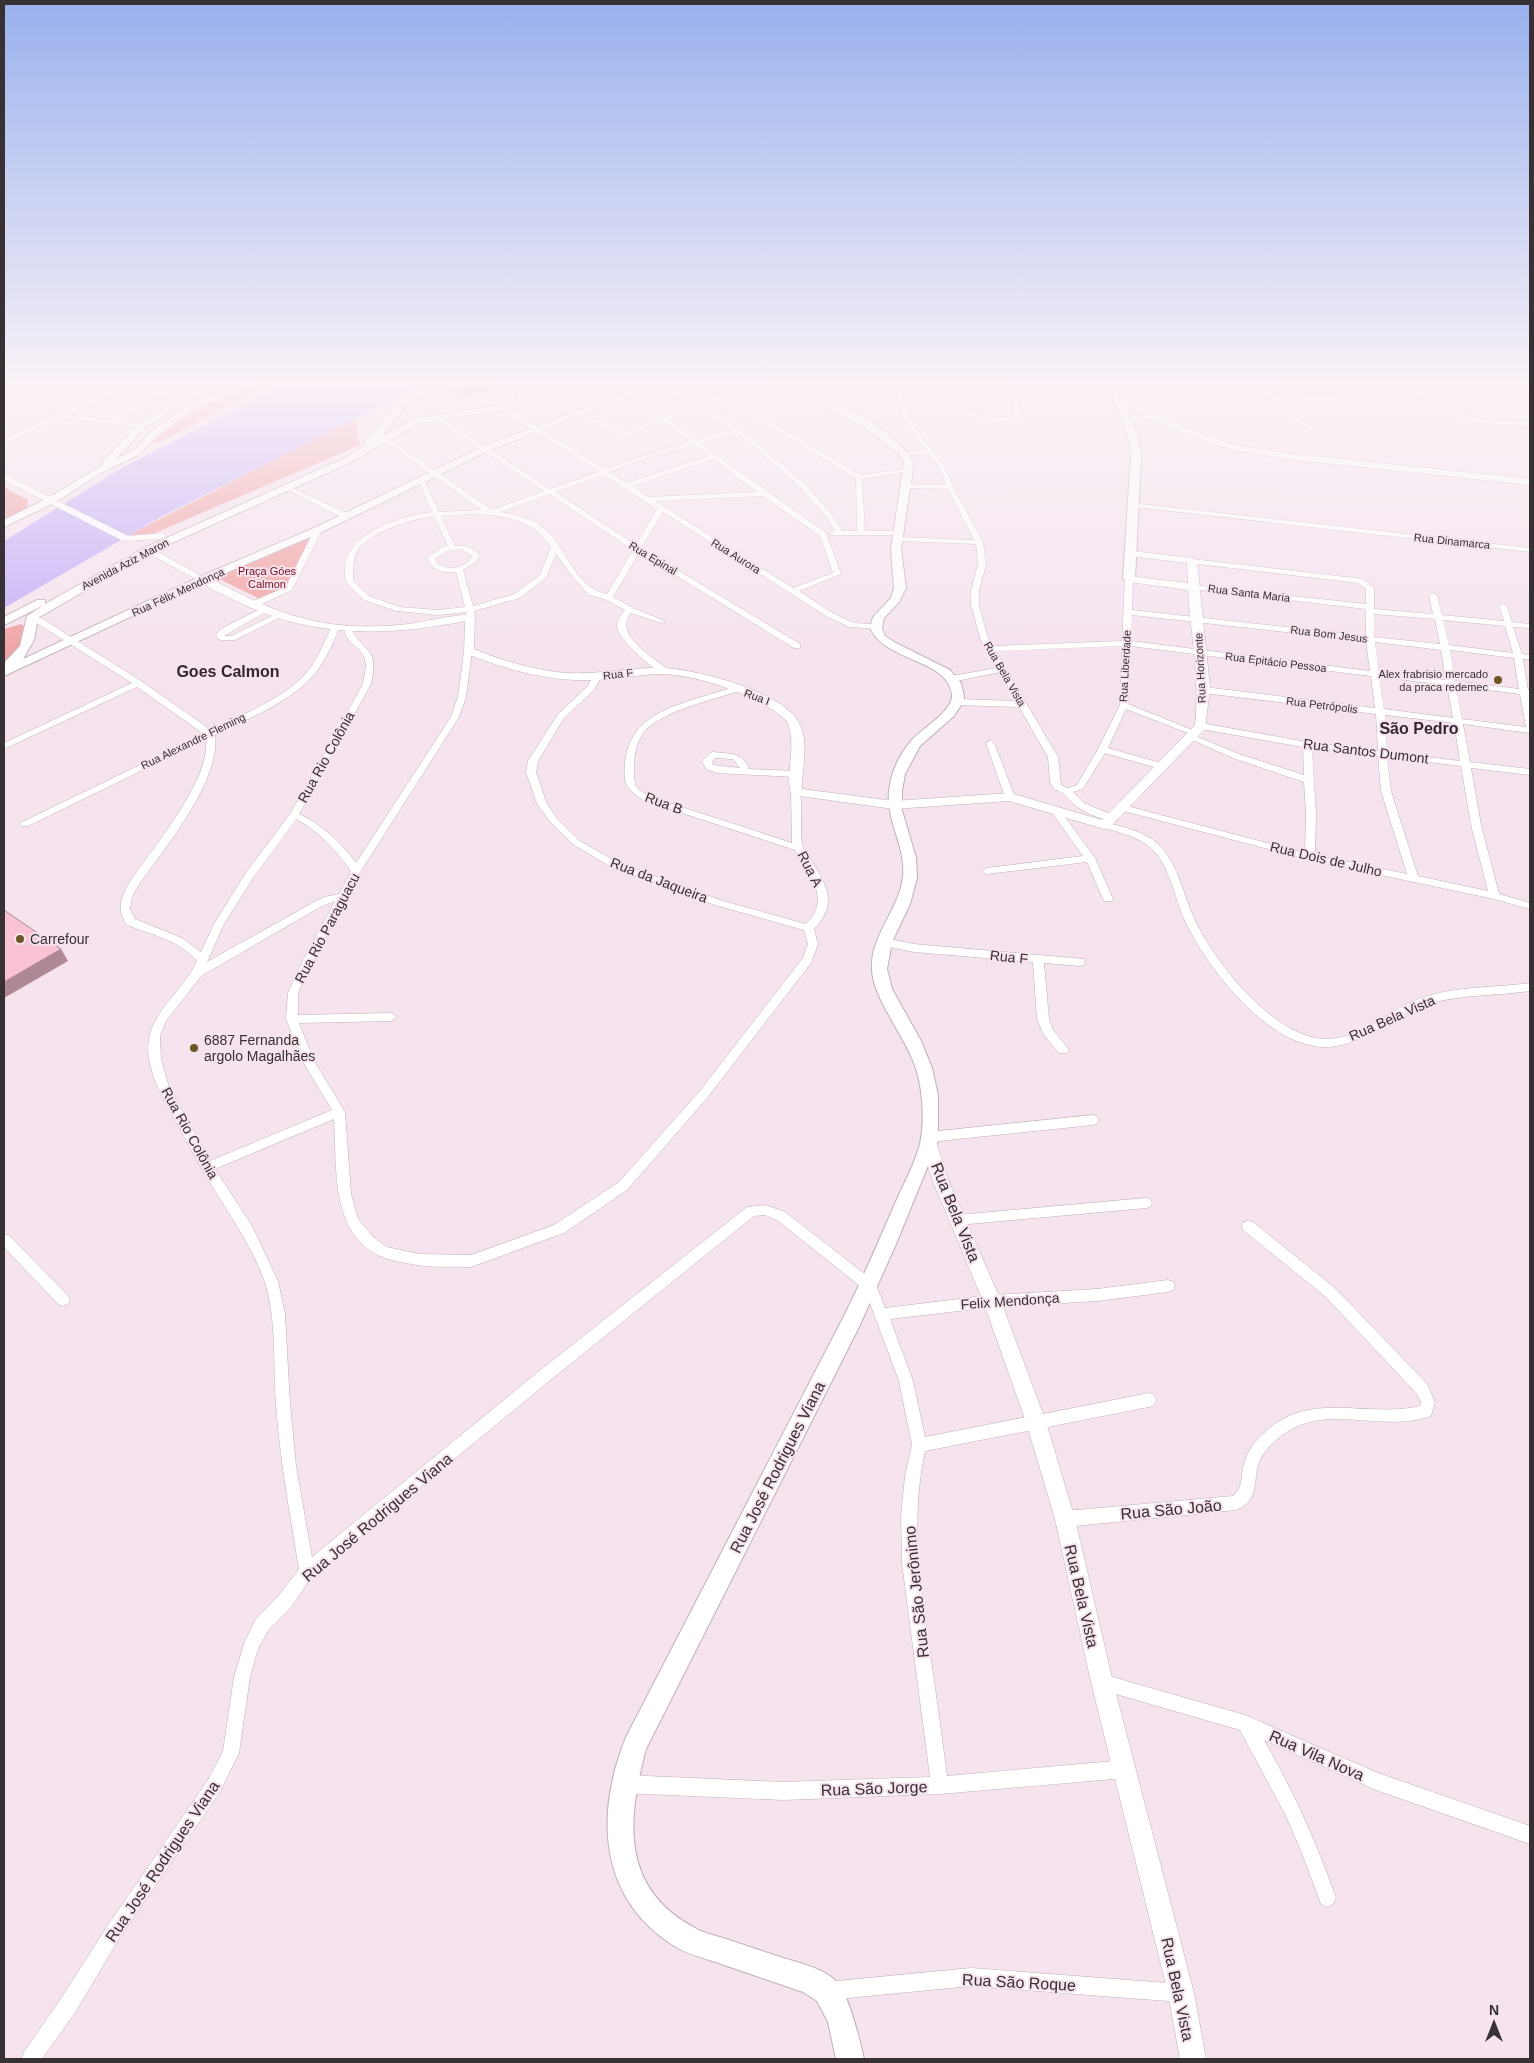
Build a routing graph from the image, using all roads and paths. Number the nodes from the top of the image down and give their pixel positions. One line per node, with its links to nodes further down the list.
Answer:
1 (10, 480): 24 (street)
2 (87, 480): 27 (main road)
3 (289, 480): 39 (main road, Avenida Aziz Maron)
4 (304, 480): 22 (main road, Avenida Aziz Maron)
5 (421, 480): 31 (street); 33 (main road, Rua Félix Mendonça)
6 (446, 480): 32 (street)
7 (535, 480): 23 (street, Rua Epinal)
8 (581, 480): 23 (street)
9 (617, 480): 19 (street, Rua Aurora)
10 (643, 480): 19 (street)
11 (744, 480): 25 (street)
12 (795, 480): 36 (street)
13 (859, 480): 37 (street)
14 (907, 480): 20 (main road)
15 (947, 480): 21 (street, Rua Bela Vista)
16 (1135, 480): 28 (main road, Rua Liberdade)
17 (1514, 480): 18 (street)
18 (1530, 482)
19 (626, 486): 26 (street, Rua Aurora)
20 (905, 486): 21 (street); 40 (main road)
21 (950, 487): 42 (street, Rua Bela Vista)
22 (288, 488): 33 (street); 46 (main road, Avenida Aziz Maron)
23 (552, 491): 32 (street); 45 (street, Rua Epinal)
24 (35, 494): 27 (street); 30 (main road)
25 (763, 494): 26 (street); 38 (street)
26 (648, 499): 29 (street, Rua Aurora)
27 (55, 503): 30 (main road); 41 (street)
28 (1135, 504): 47 (street, Rua Dinamarca); 49 (main road, Rua Liberdade)
29 (662, 507): 45 (street); 55 (street, Rua Aurora)
30 (30, 510): 34 (main road)
31 (438, 513): 32 (street); 43 (street); 64 (street)
32 (492, 513): 44 (street)
33 (346, 516): 35 (main road, Rua Félix Mendonça)
34 (4, 524)
35 (318, 530): 52 (main road, Rua Félix Mendonça); 58 (street)
36 (839, 532): 37 (street); 38 (street)
37 (860, 532): 40 (street)
38 (823, 535): 55 (street)
39 (162, 536): 41 (street); 48 (main road, Avenida Aziz Maron)
40 (899, 536): 42 (street); 72 (main road)
41 (127, 540): 48 (street)
42 (979, 542): 81 (street, Rua Bela Vista)
43 (452, 548): 51 (street); 51 (street)
44 (554, 548): 57 (street); 64 (street)
45 (637, 549): 57 (street); 79 (street, Rua Epinal)
46 (148, 550): 52 (street); 68 (main road, Avenida Aziz Maron)
47 (1530, 550)
48 (128, 553): 70 (main road, Avenida Aziz Maron)
49 (1132, 554): 50 (street); 53 (main road, Rua Liberdade)
50 (1192, 561): 54 (street, Rua Horizonte); 61 (street)
51 (459, 569): 64 (street)
52 (203, 579): 58 (street); 77 (main road, Rua Félix Mendonça)
53 (1129, 579): 54 (street, Rua Santa Maria); 63 (street, Rua Liberdade)
54 (1192, 587): 61 (street, Rua Santa Maria); 67 (street, Rua Horizonte)
55 (793, 591): 72 (street, Rua Aurora)
56 (1433, 595): 66 (street)
57 (609, 597): 60 (street)
58 (254, 604): 62 (street)
59 (1504, 606): 71 (street)
60 (630, 609): 69 (street); 88 (street, Rua F)
61 (1371, 609): 66 (street, Rua Santa Maria); 76 (street)
62 (265, 610): 65 (street); 65 (street)
63 (1128, 612): 67 (street, Rua Bom Jesus); 78 (street, Rua Liberdade)
64 (470, 613): 75 (street); 82 (street, Rua Rio Paraguacu)
65 (279, 616): 74 (street)
66 (1438, 617): 71 (street, Rua Santa Maria); 80 (street)
67 (1198, 619): 76 (street, Rua Bom Jesus); 83 (street, Rua Horizonte)
68 (34, 621): 70 (main road); 77 (street); 87 (main road)
69 (661, 621)
70 (4, 623)
71 (1508, 624): 73 (street, Rua Santa Maria); 84 (street)
72 (875, 626): 91 (main road)
73 (1530, 626)
74 (335, 628): 75 (street); 104 (street, Rua Alexandre Fleming)
75 (348, 630): 123 (street, Rua Rio Colônia)
76 (1370, 639): 80 (street, Rua Bom Jesus); 89 (street)
77 (73, 641): 87 (main road, Rua Félix Mendonça); 92 (street)
78 (1125, 643): 81 (street, Rua Epitácio Pessoa); 83 (street, Rua Epitácio Pessoa); 99 (street, Rua Liberdade)
79 (797, 646)
80 (1445, 648): 84 (street, Rua Bom Jesus); 93 (street)
81 (990, 649): 86 (street, Rua Bela Vista)
82 (468, 651): 90 (street); 129 (street, Rua Rio Paraguacu)
83 (1200, 652): 89 (street, Rua Epitácio Pessoa); 95 (street, Rua Horizonte)
84 (1518, 655): 85 (street, Rua Bom Jesus); 96 (street)
85 (1530, 657)
86 (1004, 669): 91 (street); 98 (street, Rua Bela Vista)
87 (4, 670)
88 (664, 671): 90 (street, Rua F); 94 (street, Rua I)
89 (1376, 674): 93 (street, Rua Epitácio Pessoa); 100 (street)
90 (597, 677): 110 (street, Rua F)
91 (952, 679): 97 (main road)
92 (138, 683): 104 (street); 107 (street)
93 (1450, 684): 96 (street, Rua Epitácio Pessoa); 101 (street)
94 (736, 689): 115 (street, Rua I); 126 (street, Rua B)
95 (1204, 690): 100 (street, Rua Petrópolis); 103 (street, Rua Horizonte)
96 (1527, 692): 102 (street)
97 (958, 702): 98 (street); 120 (main road)
98 (1021, 704): 117 (street, Rua Bela Vista)
99 (1124, 705): 103 (street, Rua Santos Dumont); 108 (street, Rua Liberdade)
100 (1380, 712): 101 (street, Rua Petrópolis); 109 (street)
101 (1457, 722): 102 (street, Rua Petrópolis); 111 (street)
102 (1530, 728)
103 (1196, 732): 106 (street, Rua Santos Dumont); 112 (street); 116 (street)
104 (210, 734): 125 (street, Rua Alexandre Fleming); 138 (street)
105 (990, 743): 119 (street)
106 (1307, 745): 109 (street, Rua Santos Dumont); 116 (street)
107 (4, 746)
108 (1104, 749): 112 (street); 117 (street, Rua Liberdade)
109 (1384, 753): 111 (street, Rua Santos Dumont); 131 (street)
110 (533, 761): 136 (street, Rua da Jaqueira)
111 (1464, 764): 114 (street, Rua Santos Dumont); 133 (street)
112 (1161, 766): 121 (street)
113 (745, 771): 115 (street)
114 (1530, 772)
115 (795, 774): 118 (street, Rua A)
116 (1309, 780): 127 (street)
117 (1068, 791): 124 (street, Rua Bela Vista)
118 (796, 792): 120 (street); 126 (street, Rua A)
119 (1010, 797): 120 (street); 122 (street)
120 (894, 805): 137 (main road, Rua José Rodrigues Viana)
121 (1123, 808): 124 (street); 127 (street, Rua Dois de Julho)
122 (1056, 811): 124 (street); 128 (street)
123 (294, 815): 129 (street); 138 (street, Rua Rio Colônia)
124 (1108, 822): 142 (street, Rua Bela Vista)
125 (25, 824)
126 (798, 848): 136 (street, Rua A)
127 (1310, 857): 131 (street, Rua Dois de Julho)
128 (1090, 858): 130 (street); 134 (street)
129 (356, 871): 132 (street, Rua Rio Paraguacu)
130 (987, 871)
131 (1413, 878): 133 (street, Rua Dois de Julho)
132 (344, 896): 141 (street); 144 (street, Rua Rio Paraguacu)
133 (1494, 896): 135 (street, Rua Dois de Julho)
134 (1108, 899)
135 (1530, 906)
136 (808, 928): 146 (street, Rua Rio Paraguacu)
137 (884, 942): 139 (street, Rua F); 148 (main road, Rua José Rodrigues Viana)
138 (202, 959): 141 (street, Rua Rio Colônia)
139 (1038, 960): 140 (street); 145 (street, Rua F)
140 (1080, 962)
141 (197, 973): 149 (street, Rua Rio Colônia)
142 (1528, 990)
143 (391, 1018): 144 (street)
144 (292, 1019): 146 (street, Rua Rio Paraguacu)
145 (1063, 1050)
146 (339, 1112): 149 (street)
147 (1093, 1120): 148 (street)
148 (929, 1141): 151 (street, Rua Bela Vista); 154 (main road, Rua José Rodrigues Viana)
149 (207, 1167): 163 (street, Rua Rio Colônia)
150 (1146, 1203): 151 (street)
151 (958, 1220): 157 (street, Rua Bela Vista)
152 (1248, 1226): 162 (street, Rua São João)
153 (4, 1238): 156 (street)
154 (870, 1286): 158 (street); 163 (street, Rua José Rodrigues Viana); 167 (main road, Rua José Rodrigues Viana)
155 (1168, 1286): 157 (street, Felix Mendonça)
156 (64, 1300)
157 (992, 1301): 158 (street, Felix Mendonça); 160 (street, Rua Bela Vista)
158 (881, 1314): 161 (street, Rua São Jerônimo)
159 (1149, 1400): 160 (street)
160 (1036, 1422): 161 (street); 162 (street, Rua Bela Vista)
161 (919, 1445): 168 (street, Rua São Jerônimo)
162 (1065, 1519): 164 (street, Rua Bela Vista)
163 (307, 1571): 173 (street, Rua José Rodrigues Viana)
164 (1102, 1682): 165 (street, Rua Vila Nova); 166 (street, Rua Bela Vista)
165 (1245, 1723): 169 (street, Rua Vila Nova); 170 (street)
166 (1125, 1769): 168 (street, Rua São Jorge); 172 (street, Rua Bela Vista)
167 (623, 1784): 168 (street, Rua São Jorge); 171 (main road, Rua José Rodrigues Viana)
168 (940, 1785)
169 (1530, 1835)
170 (1328, 1898)
171 (827, 1991): 172 (street, Rua São Roque); 174 (main road)
172 (1181, 1993): 175 (street, Rua Bela Vista)
173 (31, 2059)
174 (850, 2059)
175 (1193, 2059)

